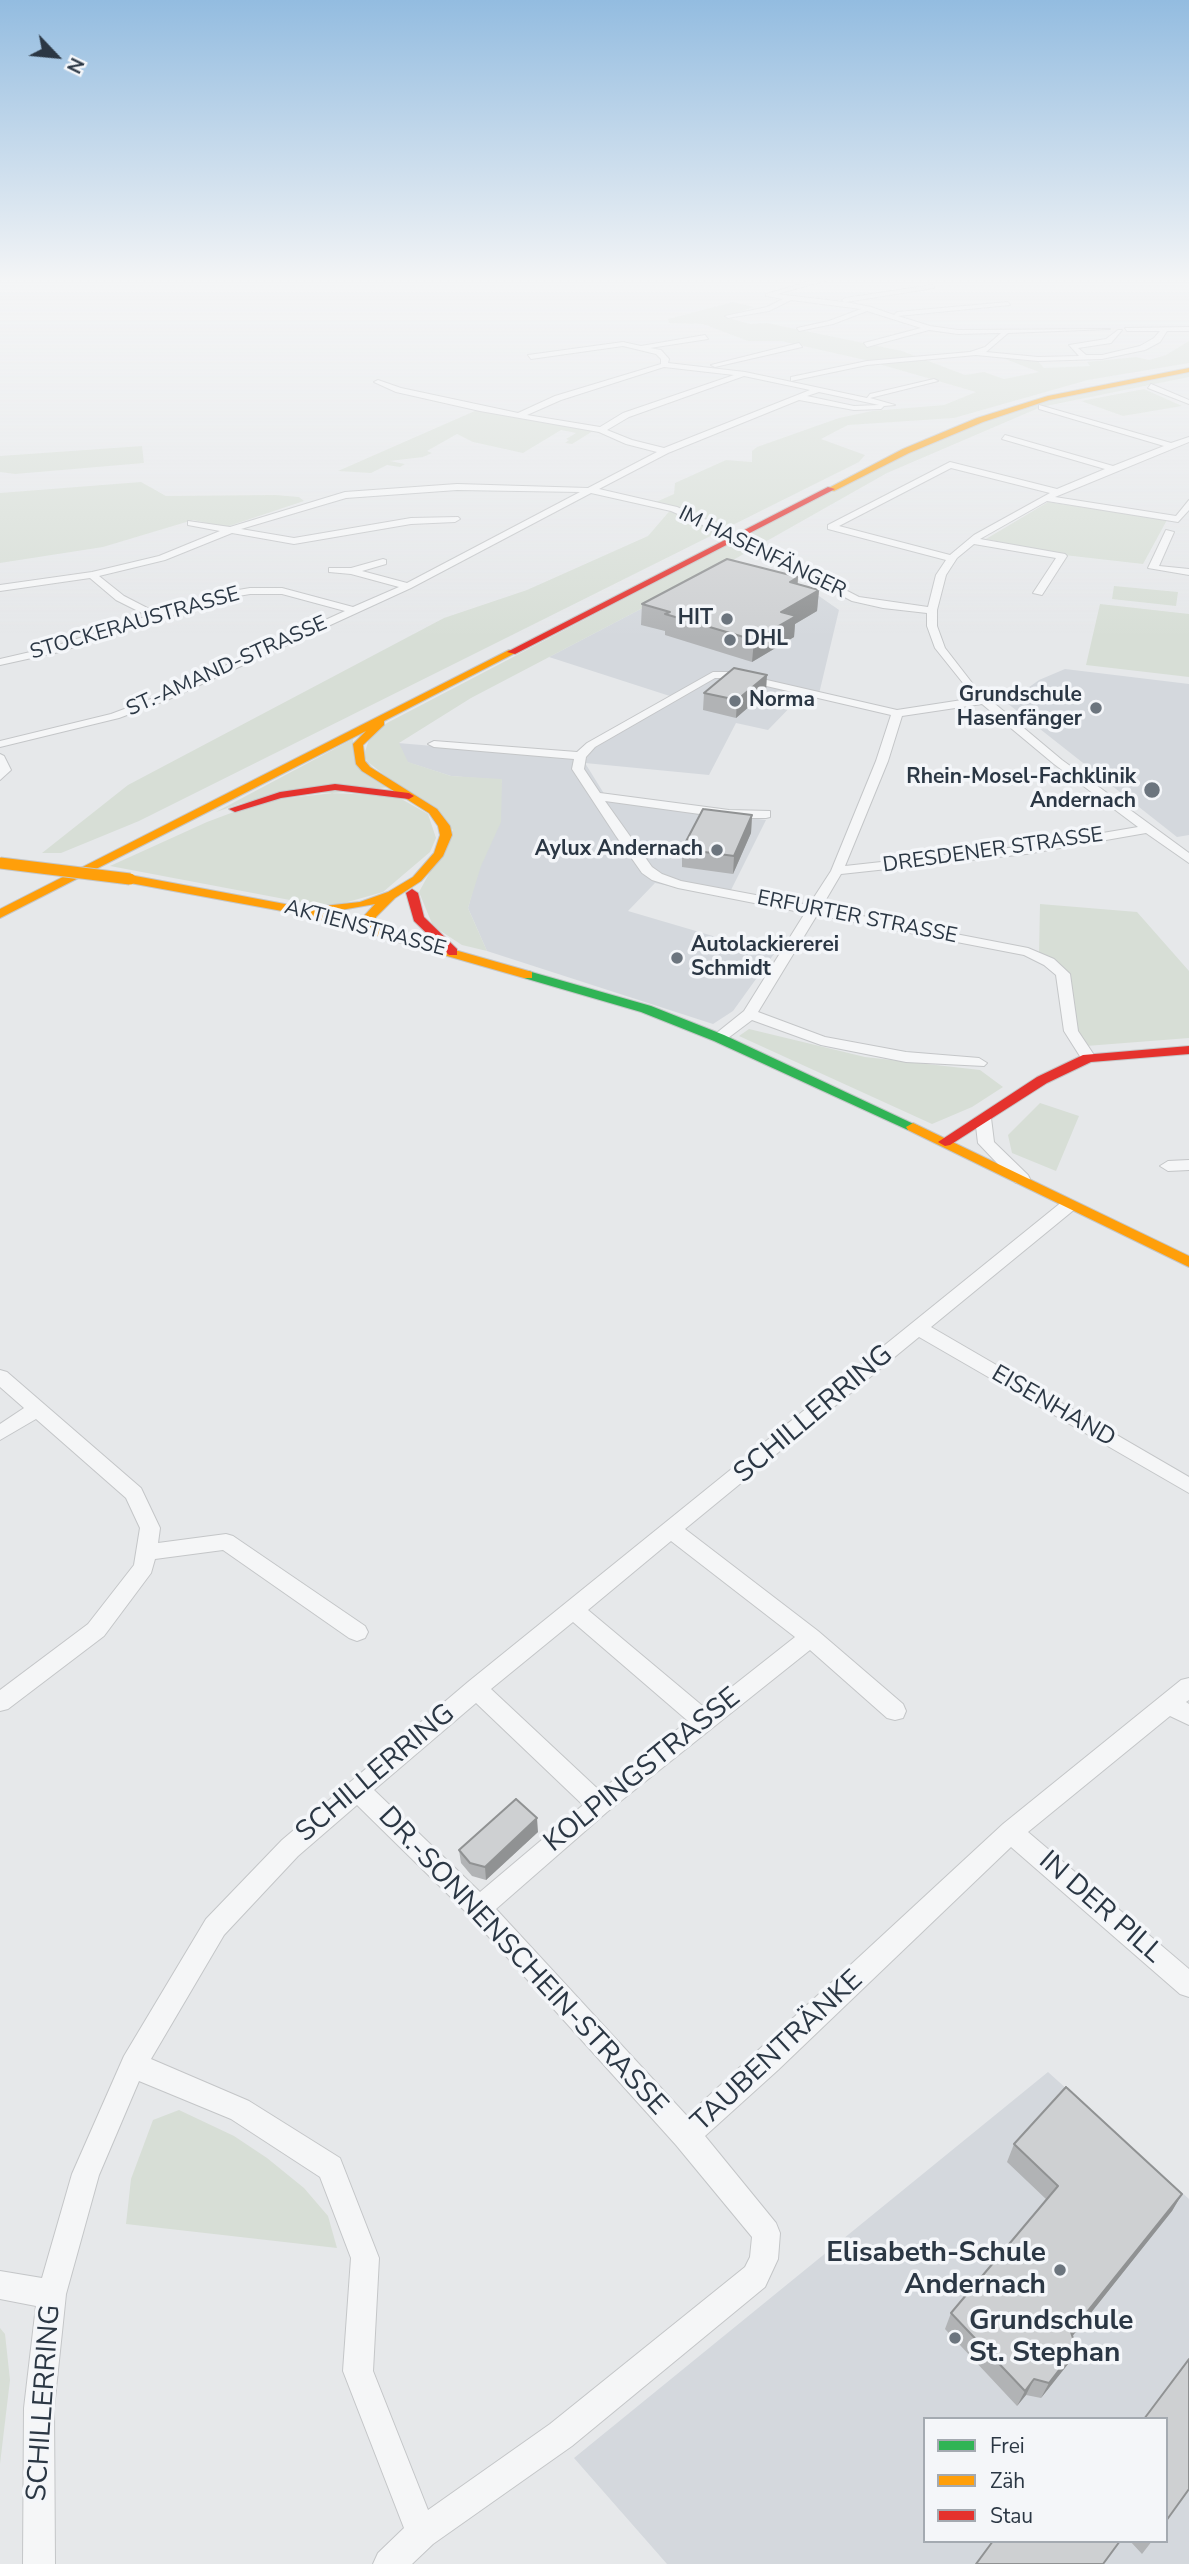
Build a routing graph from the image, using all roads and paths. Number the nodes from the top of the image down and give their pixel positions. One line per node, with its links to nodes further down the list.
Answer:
1 (434, 399): 10 (street)
2 (557, 399): 10 (street)
3 (673, 399): 11 (street)
4 (794, 399): 16 (street, ST.-AMAND-STRASSE)
5 (806, 399): 6 (street)
6 (870, 399)
7 (1029, 399): 57 (main road)
8 (1046, 399): 42 (main road)
9 (1042, 407): 14 (street)
10 (518, 416): 11 (street)
11 (601, 430): 16 (street)
12 (1004, 438): 17 (street)
13 (1189, 439): 14 (street)
14 (1168, 445): 15 (street); 17 (street)
15 (1189, 449)
16 (665, 451): 18 (street, ST.-AMAND-STRASSE)
17 (1110, 468): 19 (street)
18 (594, 491): 24 (street, IM HASENFÄNGER); 33 (street, ST.-AMAND-STRASSE); 37 (street, IM HASENFÄNGER, bridge)
19 (1057, 492): 20 (street); 27 (street)
20 (1045, 498): 21 (street); 26 (street)
21 (1189, 503)
22 (455, 519): 24 (street)
23 (191, 523): 24 (street)
24 (229, 530): 32 (street, IM HASENFÄNGER)
25 (1169, 532): 31 (street)
26 (973, 541): 27 (street); 35 (street)
27 (952, 559): 37 (street)
28 (383, 562): 30 (street)
29 (332, 570): 30 (street)
30 (351, 571): 33 (street)
31 (1189, 572)
32 (92, 575): 34 (street, IM HASENFÄNGER); 38 (street)
33 (408, 586): 36 (street, ST.-AMAND-STRASSE)
34 (0, 588)
35 (1038, 593)
36 (351, 610): 38 (street, STOCKERAUSTRASSE); 43 (street, ST.-AMAND-STRASSE)
37 (932, 610): 40 (street)
38 (157, 617): 39 (street, STOCKERAUSTRASSE)
39 (0, 662)
40 (985, 700): 41 (street); 51 (street)
41 (897, 713): 45 (street); 55 (street)
42 (390, 716): 48 (main road); 53 (main road)
43 (0, 744)
44 (434, 744): 45 (street)
45 (580, 756): 49 (street, ERFURTER STRASSE)
46 (0, 758): 47 (street)
47 (0, 776)
48 (409, 796): 53 (main road); 56 (main road)
49 (597, 796): 50 (street); 59 (street, ERFURTER STRASSE)
50 (766, 814)
51 (1148, 829): 52 (street); 55 (street, DRESDENER STRASSE)
52 (1189, 859)
53 (106, 861): 61 (main road)
54 (0, 863): 60 (main road, AKTIENSTRASSE, bridge)
55 (837, 870): 59 (street)
56 (414, 886): 58 (main road); 62 (main road); 63 (main road)
57 (6, 894)
58 (391, 895): 60 (main road); 62 (main road)
59 (816, 909): 64 (street); 67 (street, ERFURTER STRASSE)
60 (306, 912): 62 (main road, AKTIENSTRASSE)
61 (0, 914)
62 (367, 929): 63 (main road, AKTIENSTRASSE)
63 (453, 952): 65 (main road, AKTIENSTRASSE)
64 (750, 1014): 65 (street); 68 (street)
65 (719, 1038): 70 (main road, AKTIENSTRASSE)
66 (1189, 1049): 67 (main road)
67 (1088, 1058): 69 (main road)
68 (979, 1063)
69 (984, 1118): 70 (main road); 73 (street)
70 (945, 1142): 73 (main road, AKTIENSTRASSE)
71 (1189, 1165): 72 (street)
72 (1168, 1166)
73 (1024, 1182): 74 (main road, AKTIENSTRASSE)
74 (1069, 1205): 75 (main road, AKTIENSTRASSE); 76 (street, SCHILLERRING)
75 (1189, 1262)
76 (918, 1328): 80 (street, EISENHAND); 81 (street, SCHILLERRING)
77 (0, 1377): 78 (street)
78 (37, 1409): 79 (street); 82 (street)
79 (0, 1433)
80 (1189, 1486)
81 (673, 1531): 83 (street, SCHILLERRING); 85 (street)
82 (149, 1552): 84 (street); 88 (street)
83 (572, 1609): 87 (street, SCHILLERRING); 91 (street)
84 (356, 1632)
85 (810, 1637): 90 (street); 91 (street, KOLPINGSTRASSE)
86 (1189, 1687): 89 (street, TAUBENTRÄNKE)
87 (476, 1689): 92 (street, SCHILLERRING); 93 (street)
88 (0, 1702)
89 (1180, 1710): 94 (street, TAUBENTRÄNKE)
90 (895, 1711)
91 (703, 1720): 93 (street, KOLPINGSTRASSE)
92 (358, 1790): 95 (street, DR.-SONNENSCHEIN-STRASSE); 97 (street, SCHILLERRING)
93 (599, 1805): 95 (street, KOLPINGSTRASSE)
94 (1011, 1832): 96 (street, IN DER PILL); 98 (street, TAUBENTRÄNKE)
95 (479, 1908): 98 (street, DR.-SONNENSCHEIN-STRASSE)
96 (1189, 1985)
97 (133, 2065): 100 (street, SCHILLERRING); 101 (street)
98 (686, 2135): 101 (street, TAUBENTRÄNKE)
99 (0, 2285): 100 (street)
100 (52, 2294): 102 (street, SCHILLERRING)
101 (422, 2533): 103 (street, TAUBENTRÄNKE)
102 (39, 2564)
103 (389, 2564)

